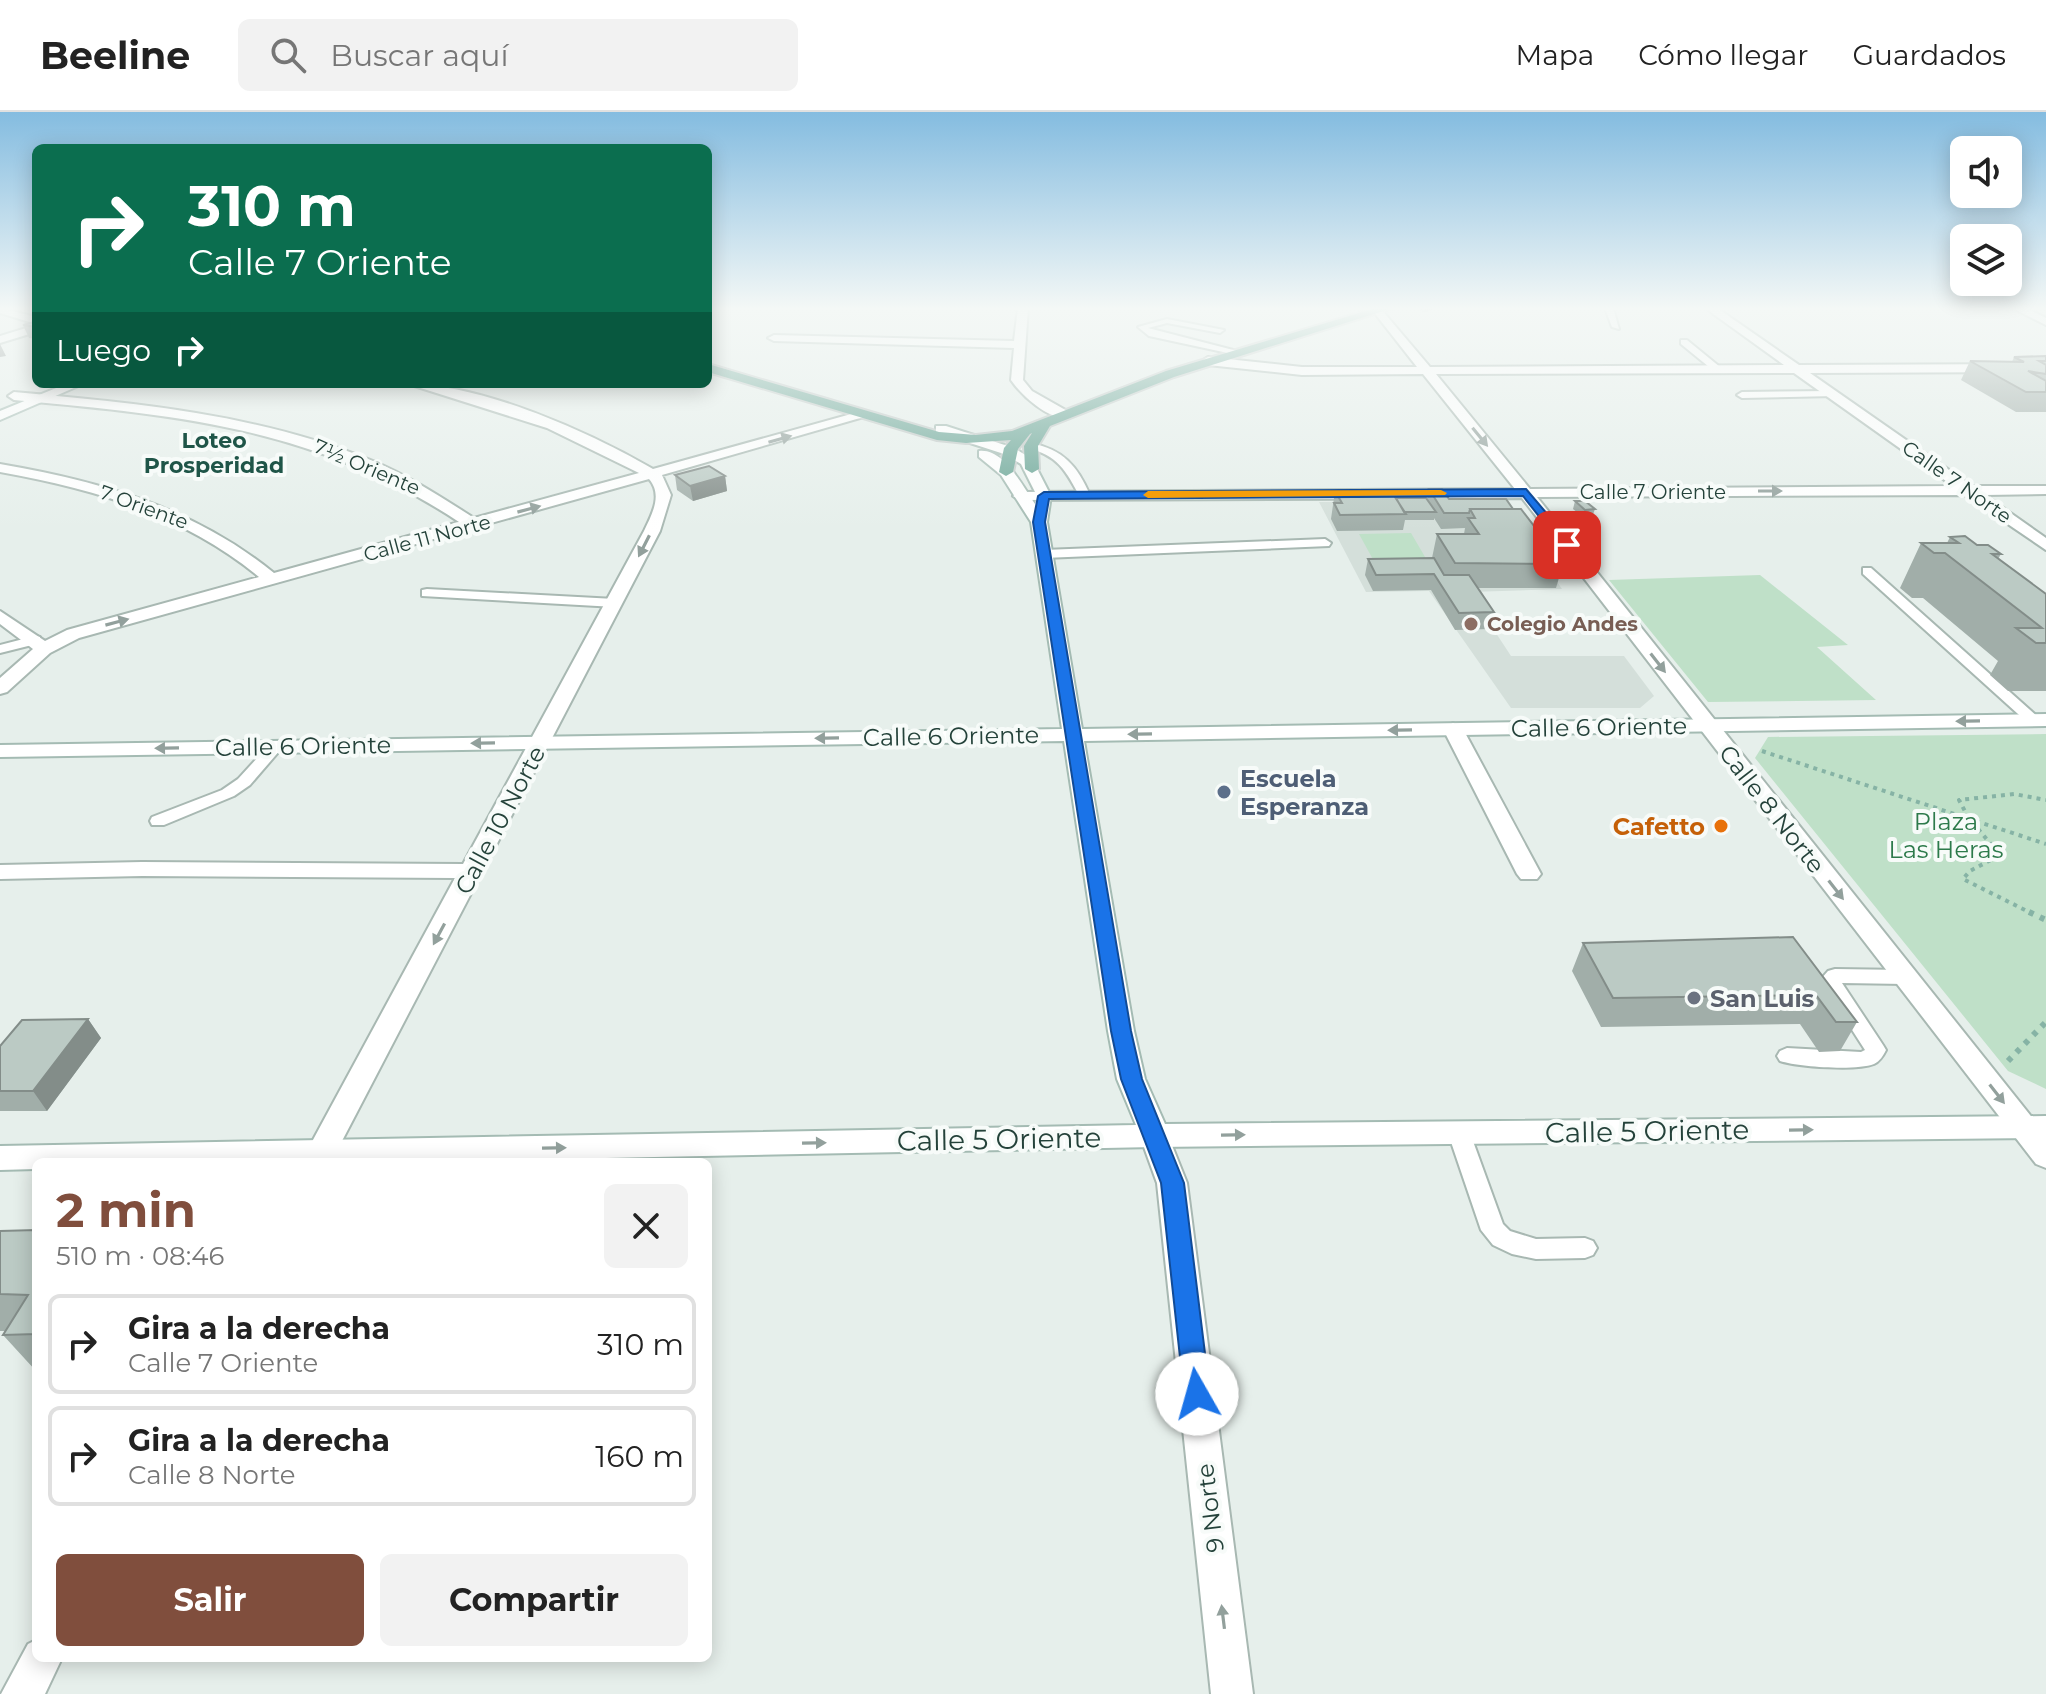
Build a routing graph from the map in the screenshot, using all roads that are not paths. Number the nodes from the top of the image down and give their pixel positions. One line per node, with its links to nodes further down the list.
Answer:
1 (756, 382): 11 (main road)
2 (1019, 382): 12 (street)
3 (1152, 382): 12 (main road)
4 (1436, 382): 26 (street, Calle 8 Norte, one-way to 26)
5 (1815, 382): 8 (street, Calle 7 Norte)
6 (432, 388): 23 (street)
7 (43, 391): 10 (street, 7½ Oriente); 13 (street); 31 (street, 7½ Oriente)
8 (1832, 394): 9 (lane); 25 (street, Calle 7 Norte)
9 (1742, 395)
10 (0, 402)
11 (867, 414): 16 (main road); 23 (street, Calle 11 Norte, one-way to 11)
12 (1064, 415): 14 (main road)
13 (0, 416)
14 (1046, 422): 15 (main road); 16 (main road); 18 (main road)
15 (1025, 431): 17 (main road); 19 (main road)
16 (939, 433): 17 (street); 22 (street)
17 (977, 440): 19 (street)
18 (1031, 446): 21 (main road); 27 (lane)
19 (1009, 451): 21 (street); 22 (main road)
20 (0, 468): 36 (street, 7 Oriente)
21 (1032, 469): 29 (street)
22 (1006, 472): 28 (street, 9 Norte)
23 (652, 475): 31 (street, Calle 11 Norte, one-way to 23); 38 (street, Calle 10 Norte, one-way to 38)
24 (2046, 490): 25 (street, Calle 7 Oriente)
25 (1970, 491): 26 (street, Calle 7 Oriente, one-way to 25); 33 (street, Calle 7 Norte)
26 (1526, 493): 27 (street, Calle 7 Oriente); 44 (street, Calle 8 Norte, one-way to 44)
27 (1084, 495): 29 (street, Calle 7 Oriente)
28 (1020, 496): 29 (street, Calle 7 Oriente); 30 (street, 9 Norte)
29 (1044, 496): 30 (street, 9 Norte)
30 (1039, 522): 34 (street, 9 Norte)
31 (474, 525): 36 (street, Calle 11 Norte)
32 (1325, 543): 34 (lane)
33 (2046, 545)
34 (1044, 554): 46 (street, 9 Norte)
35 (1867, 571): 43 (lane)
36 (272, 580): 40 (street, Calle 11 Norte, one-way to 36)
37 (427, 593): 38 (lane)
38 (615, 603): 47 (street, Calle 10 Norte)
39 (0, 616): 40 (street)
40 (39, 644): 41 (lane); 42 (street, Calle 11 Norte)
41 (0, 649)
42 (0, 688)
43 (2039, 720): 44 (street, Calle 6 Oriente, one-way to 44)
44 (1706, 725): 45 (street, Calle 6 Oriente); 54 (street, Calle 8 Norte, one-way to 54)
45 (1453, 729): 46 (street, Calle 6 Oriente, one-way to 46); 53 (street)
46 (1073, 734): 47 (street, Calle 6 Oriente, one-way to 47); 58 (street, 9 Norte)
47 (542, 742): 48 (street, Calle 6 Oriente, one-way to 48); 51 (street, Calle 10 Norte)
48 (276, 746): 49 (street, Calle 6 Oriente, one-way to 49); 50 (lane)
49 (0, 751)
50 (158, 821)
51 (473, 871): 52 (street); 60 (street, Calle 10 Norte, one-way to 60)
52 (0, 872)
53 (1529, 874)
54 (1905, 977): 55 (lane); 56 (street, Calle 8 Norte, one-way to 56)
55 (1787, 1056)
56 (2035, 1127): 57 (street, Calle 5 Oriente, one-way to 56); 59 (street, Calle 8 Norte)
57 (1459, 1133): 58 (street, Calle 5 Oriente, one-way to 57); 62 (lane)
58 (1155, 1136): 60 (street, Calle 5 Oriente, one-way to 58); 65 (street, 9 Norte, one-way to 58)
59 (2046, 1156)
60 (319, 1157): 61 (street, Calle 5 Oriente)
61 (0, 1158)
62 (1585, 1248)
63 (40, 1662): 64 (street)
64 (22, 1694)
65 (1232, 1694)

